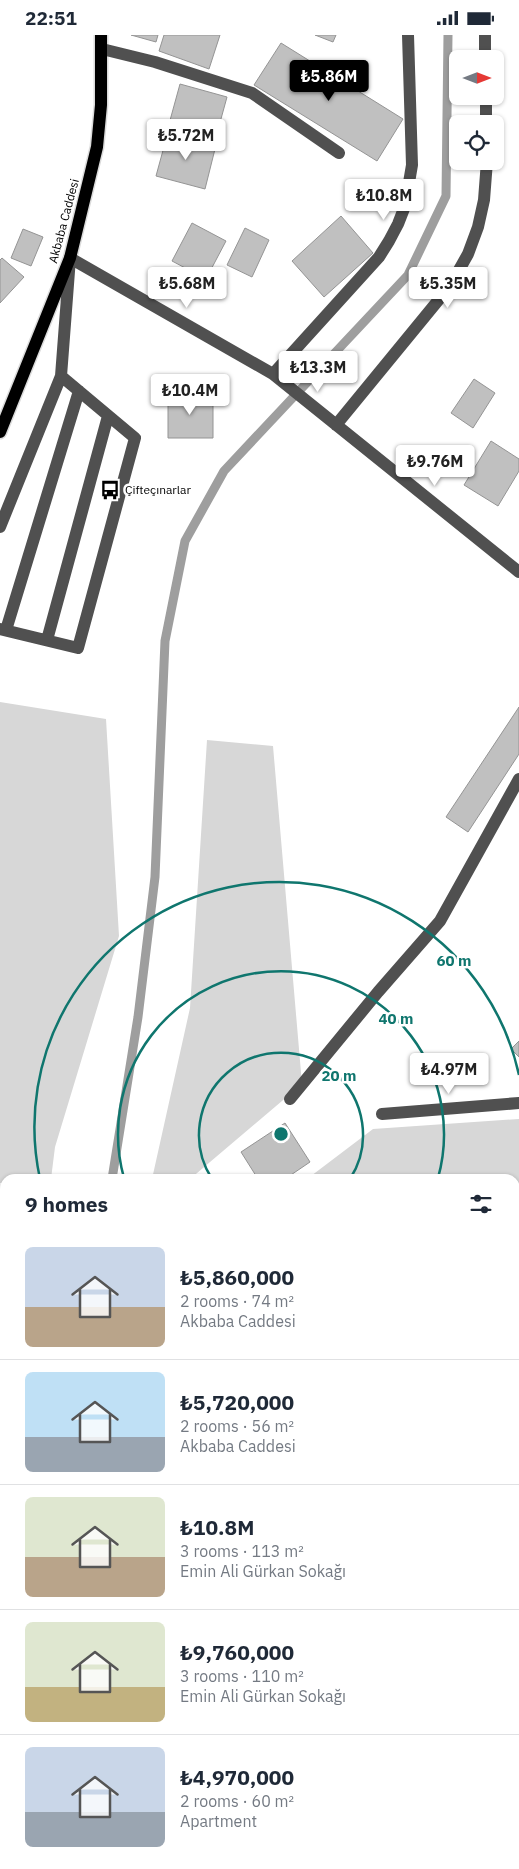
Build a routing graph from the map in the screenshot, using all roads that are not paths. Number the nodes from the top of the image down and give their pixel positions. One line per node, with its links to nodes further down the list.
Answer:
1 (101, 35): 4 (main road, Akbaba Caddesi)
2 (408, 35): 9 (street)
3 (485, 35): 5 (street)
4 (102, 49): 6 (street); 8 (main road, Akbaba Caddesi)
5 (485, 50)
6 (339, 153)
7 (486, 170): 13 (street)
8 (70, 258): 9 (street); 10 (street); 14 (main road, Akbaba Caddesi)
9 (273, 374): 13 (street)
10 (61, 376): 11 (street); 15 (street)
11 (79, 391): 12 (street); 17 (street)
12 (108, 416): 18 (street); 18 (street)
13 (334, 424): 16 (street)
14 (0, 432)
15 (0, 527)
16 (519, 572)
17 (3, 630): 18 (street)
18 (47, 640)
19 (519, 779): 20 (street)
20 (290, 1099)
21 (519, 1103): 22 (street)
22 (382, 1114)

